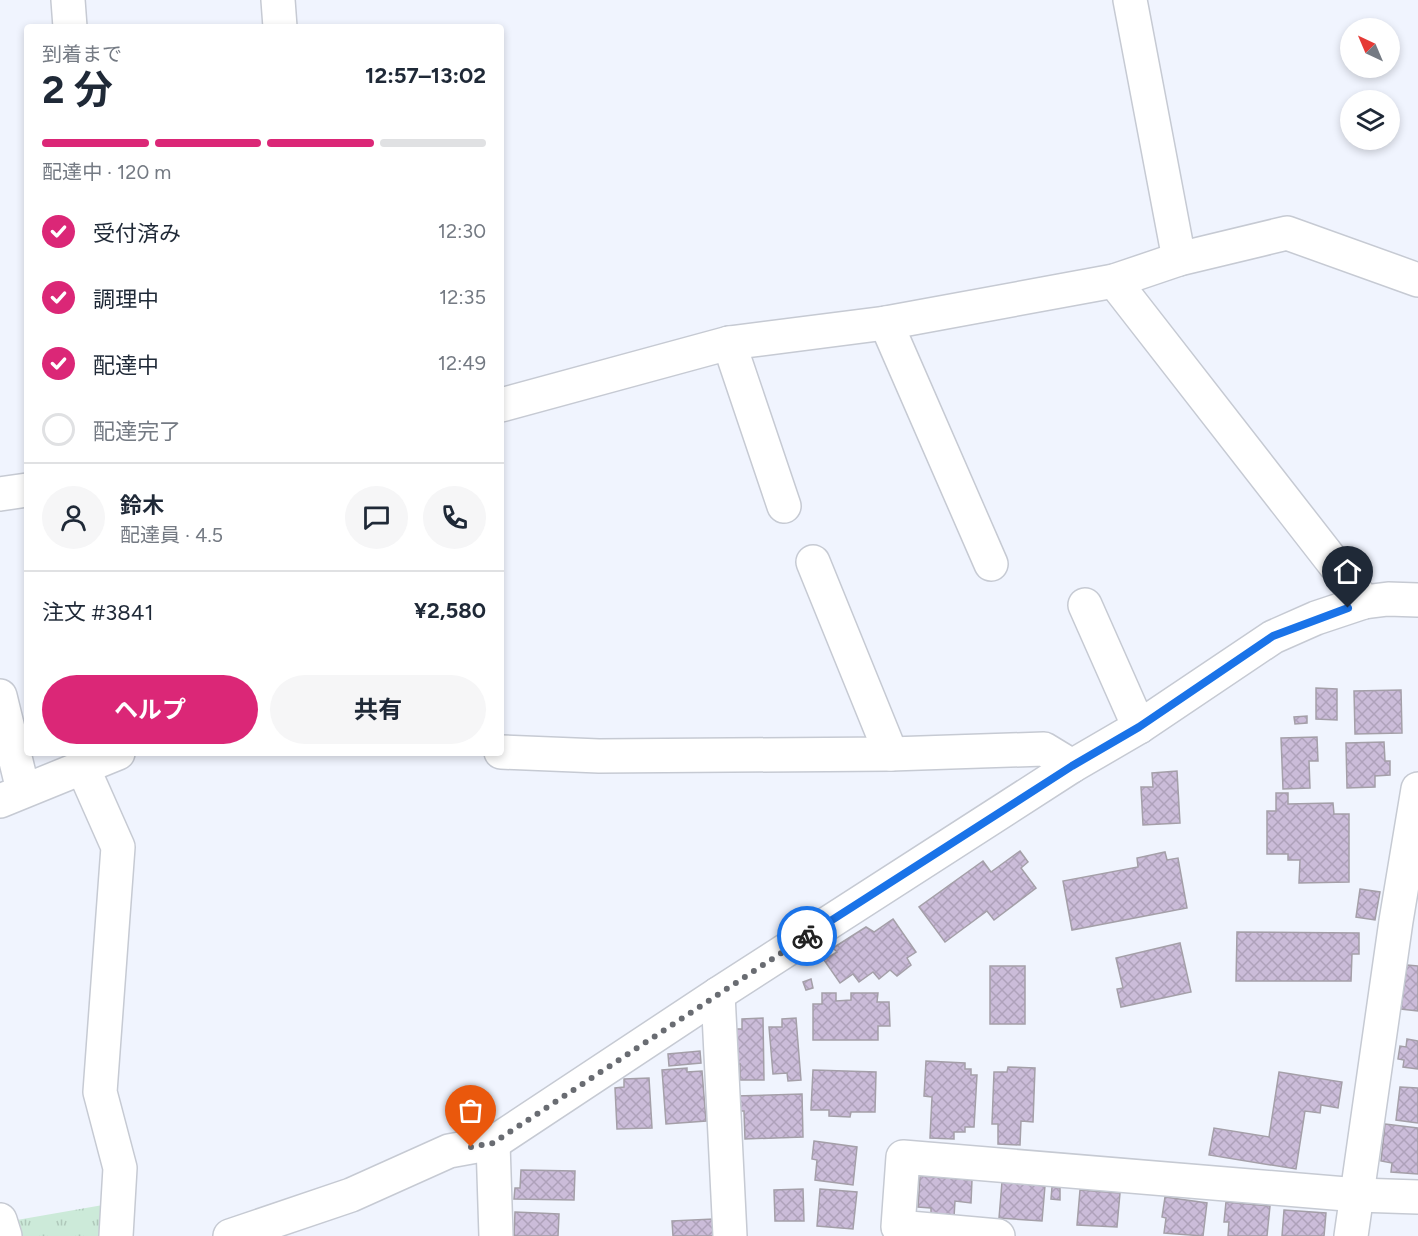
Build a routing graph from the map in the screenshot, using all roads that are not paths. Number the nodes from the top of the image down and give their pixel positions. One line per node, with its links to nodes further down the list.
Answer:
1 (68, 0): 4 (street)
2 (278, 0): 5 (street)
3 (1130, 0): 6 (street)
4 (70, 24)
5 (280, 24)
6 (1179, 259): 7 (street); 8 (street)
7 (1418, 280)
8 (1114, 281): 9 (street); 18 (street)
9 (886, 323): 10 (street); 16 (street)
10 (729, 344): 11 (street); 14 (street)
11 (504, 404)
12 (24, 490): 13 (street)
13 (0, 494)
14 (784, 506)
15 (813, 562): 23 (street)
16 (991, 564)
17 (1418, 600): 18 (street)
18 (1364, 602): 21 (street)
19 (1085, 605): 21 (street)
20 (0, 696): 28 (street)
21 (1139, 727): 25 (street)
22 (504, 752): 23 (street)
23 (891, 753): 25 (street)
24 (111, 756): 26 (street)
25 (1072, 766): 30 (street)
26 (83, 768): 28 (street); 36 (street)
27 (1418, 789): 29 (street)
28 (11, 796)
29 (1407, 926): 32 (street)
30 (718, 994): 31 (street); 39 (street)
31 (493, 1143): 37 (street); 38 (street)
32 (1358, 1195): 33 (street); 40 (street); 41 (street)
33 (1418, 1197)
34 (0, 1220): 35 (street)
35 (5, 1236)
36 (116, 1236)
37 (230, 1236)
38 (496, 1236)
39 (730, 1236)
40 (998, 1236)
41 (1351, 1236)

